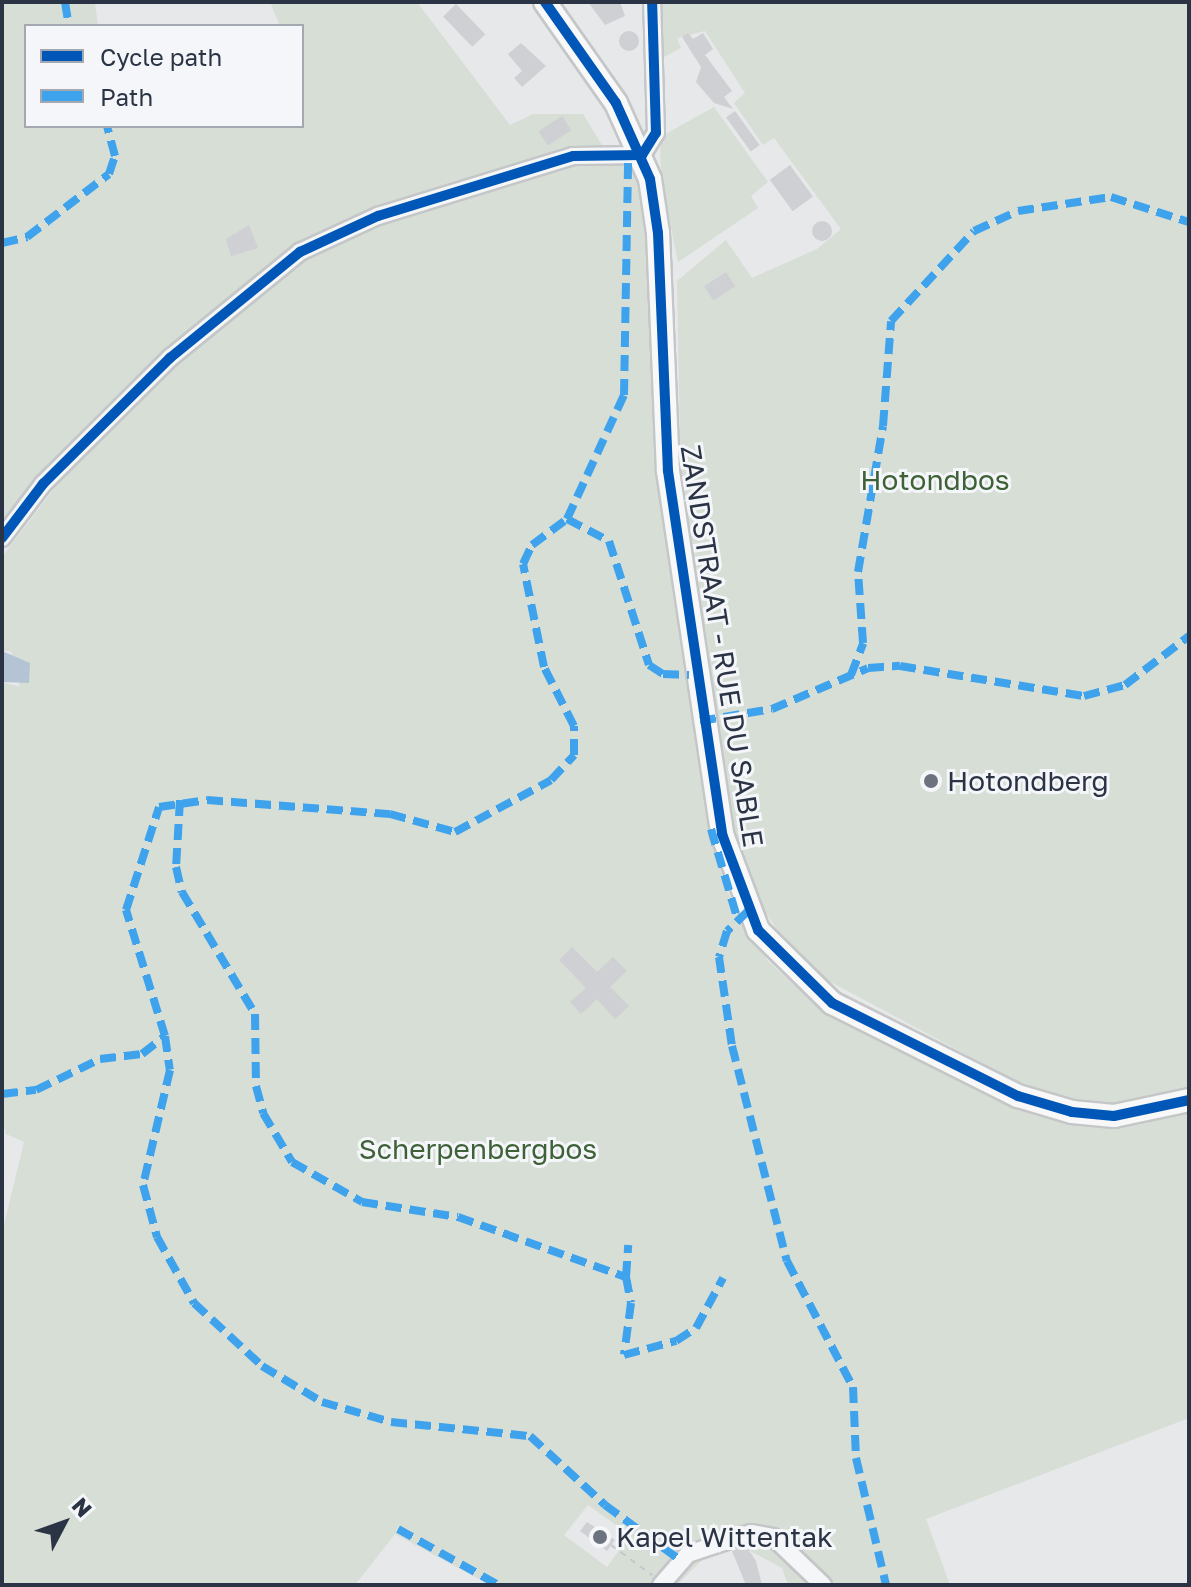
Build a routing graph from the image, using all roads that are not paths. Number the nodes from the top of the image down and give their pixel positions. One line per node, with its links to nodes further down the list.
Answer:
1 (545, 2): 3 (main road, ZANDSTRAAT - RUE DU SABLE)
2 (652, 2): 3 (street)
3 (635, 156): 4 (street); 5 (main road, ZANDSTRAAT - RUE DU SABLE)
4 (2, 538)
5 (1189, 1100)
6 (662, 1584): 7 (street)
7 (823, 1585)

